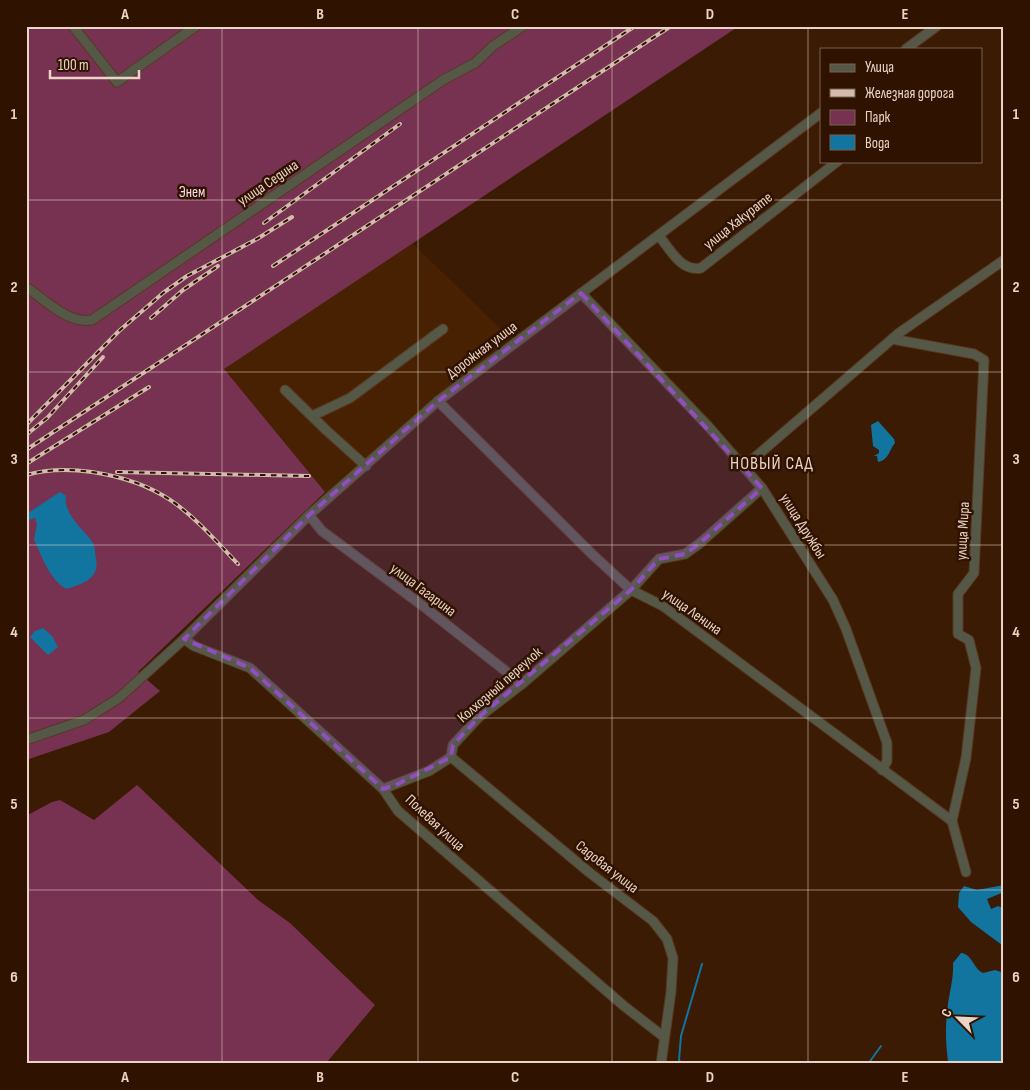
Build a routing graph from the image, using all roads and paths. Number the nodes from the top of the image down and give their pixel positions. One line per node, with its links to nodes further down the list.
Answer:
1 (73, 26): 2 (street)
2 (196, 26)
3 (523, 26): 10 (street, улица Седина)
4 (936, 26): 5 (street)
5 (907, 48)
6 (820, 114): 8 (street, Дорожная улица)
7 (837, 162): 8 (street, улица Хакурате)
8 (659, 236): 11 (street, Дорожная улица)
9 (1004, 260): 13 (street)
10 (26, 287)
11 (581, 293): 15 (street, Дорожная улица); 18 (street, улица Дружбы)
12 (443, 329): 16 (street)
13 (892, 339): 18 (street); 28 (street, улица Мира)
14 (285, 390): 16 (street)
15 (438, 401): 17 (street, Дорожная улица); 21 (street, улица Ленина)
16 (312, 416): 17 (street)
17 (366, 466): 20 (street, Дорожная улица)
18 (745, 466): 19 (street, улица Дружбы)
19 (762, 488): 21 (street); 26 (street, улица Дружбы)
20 (309, 515): 22 (street, Дорожная улица); 23 (street, улица Гагарина)
21 (631, 590): 23 (street, Колхозный переулок); 26 (street, улица Ленина)
22 (184, 639): 24 (street, Дорожная улица); 27 (street, Полевая улица)
23 (522, 684): 25 (street, Колхозный переулок)
24 (26, 740)
25 (451, 757): 27 (street, Колхозный переулок); 30 (street, Садовая улица)
26 (882, 770): 28 (street, улица Ленина)
27 (383, 789): 30 (street, Полевая улица)
28 (952, 821): 29 (street, улица Мира)
29 (966, 872)
30 (664, 1037): 31 (street, Садовая улица)
31 (661, 1064)

